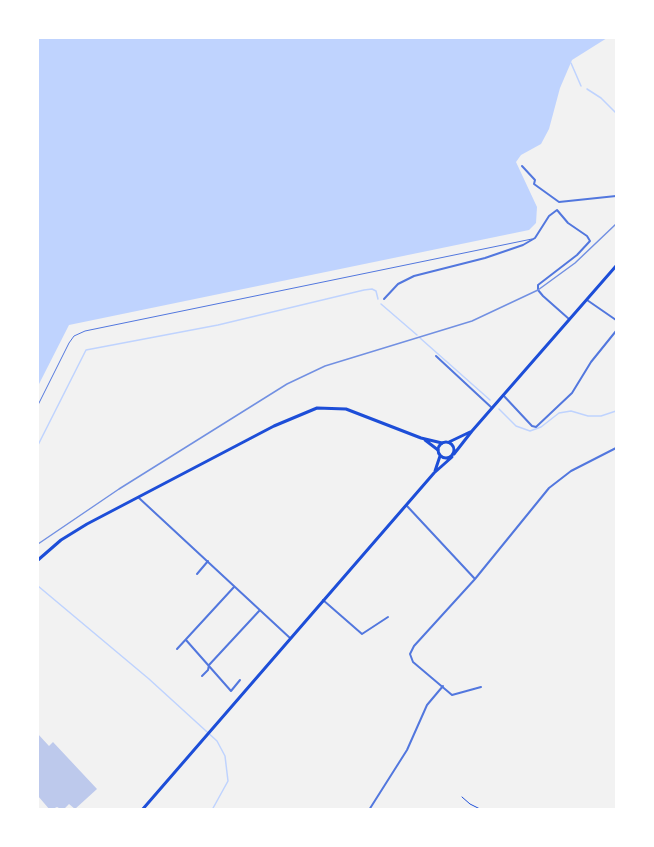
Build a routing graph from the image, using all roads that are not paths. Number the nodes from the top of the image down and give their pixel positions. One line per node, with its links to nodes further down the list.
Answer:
1 (522, 166): 3 (street)
2 (616, 196): 3 (street)
3 (559, 202): 4 (street)
4 (556, 210): 5 (street); 9 (street)
5 (535, 238): 7 (street); 14 (lane)
6 (616, 266): 8 (main road)
7 (384, 299)
8 (587, 300): 9 (main road); 10 (street)
9 (569, 320): 13 (main road)
10 (616, 320)
11 (616, 331): 13 (street)
12 (436, 356): 15 (street)
13 (503, 395): 15 (main road)
14 (38, 405)
15 (492, 408): 16 (main road)
16 (472, 431): 18 (main road); 23 (main road)
17 (421, 438): 19 (main road); 21 (main road); 25 (main road)
18 (448, 442): 19 (main road); 23 (main road)
19 (442, 443): 21 (main road)
20 (616, 448): 30 (street)
21 (438, 450): 22 (main road)
22 (440, 456): 23 (main road); 24 (main road)
23 (453, 456): 24 (main road)
24 (434, 473): 26 (main road)
25 (139, 498): 27 (main road); 28 (street)
26 (407, 505): 30 (street); 32 (main road)
27 (38, 560)
28 (208, 561): 29 (street); 31 (street)
29 (197, 574)
30 (474, 579): 41 (street)
31 (234, 587): 33 (street); 36 (street)
32 (323, 600): 34 (street); 35 (main road)
33 (260, 610): 35 (street); 38 (street)
34 (388, 617)
35 (290, 638): 43 (main road)
36 (186, 640): 37 (street); 38 (street)
37 (177, 650)
38 (209, 665): 39 (street); 40 (street)
39 (202, 676)
40 (240, 680)
41 (443, 686): 42 (street); 44 (street)
42 (480, 687)
43 (142, 810)
44 (369, 810)

